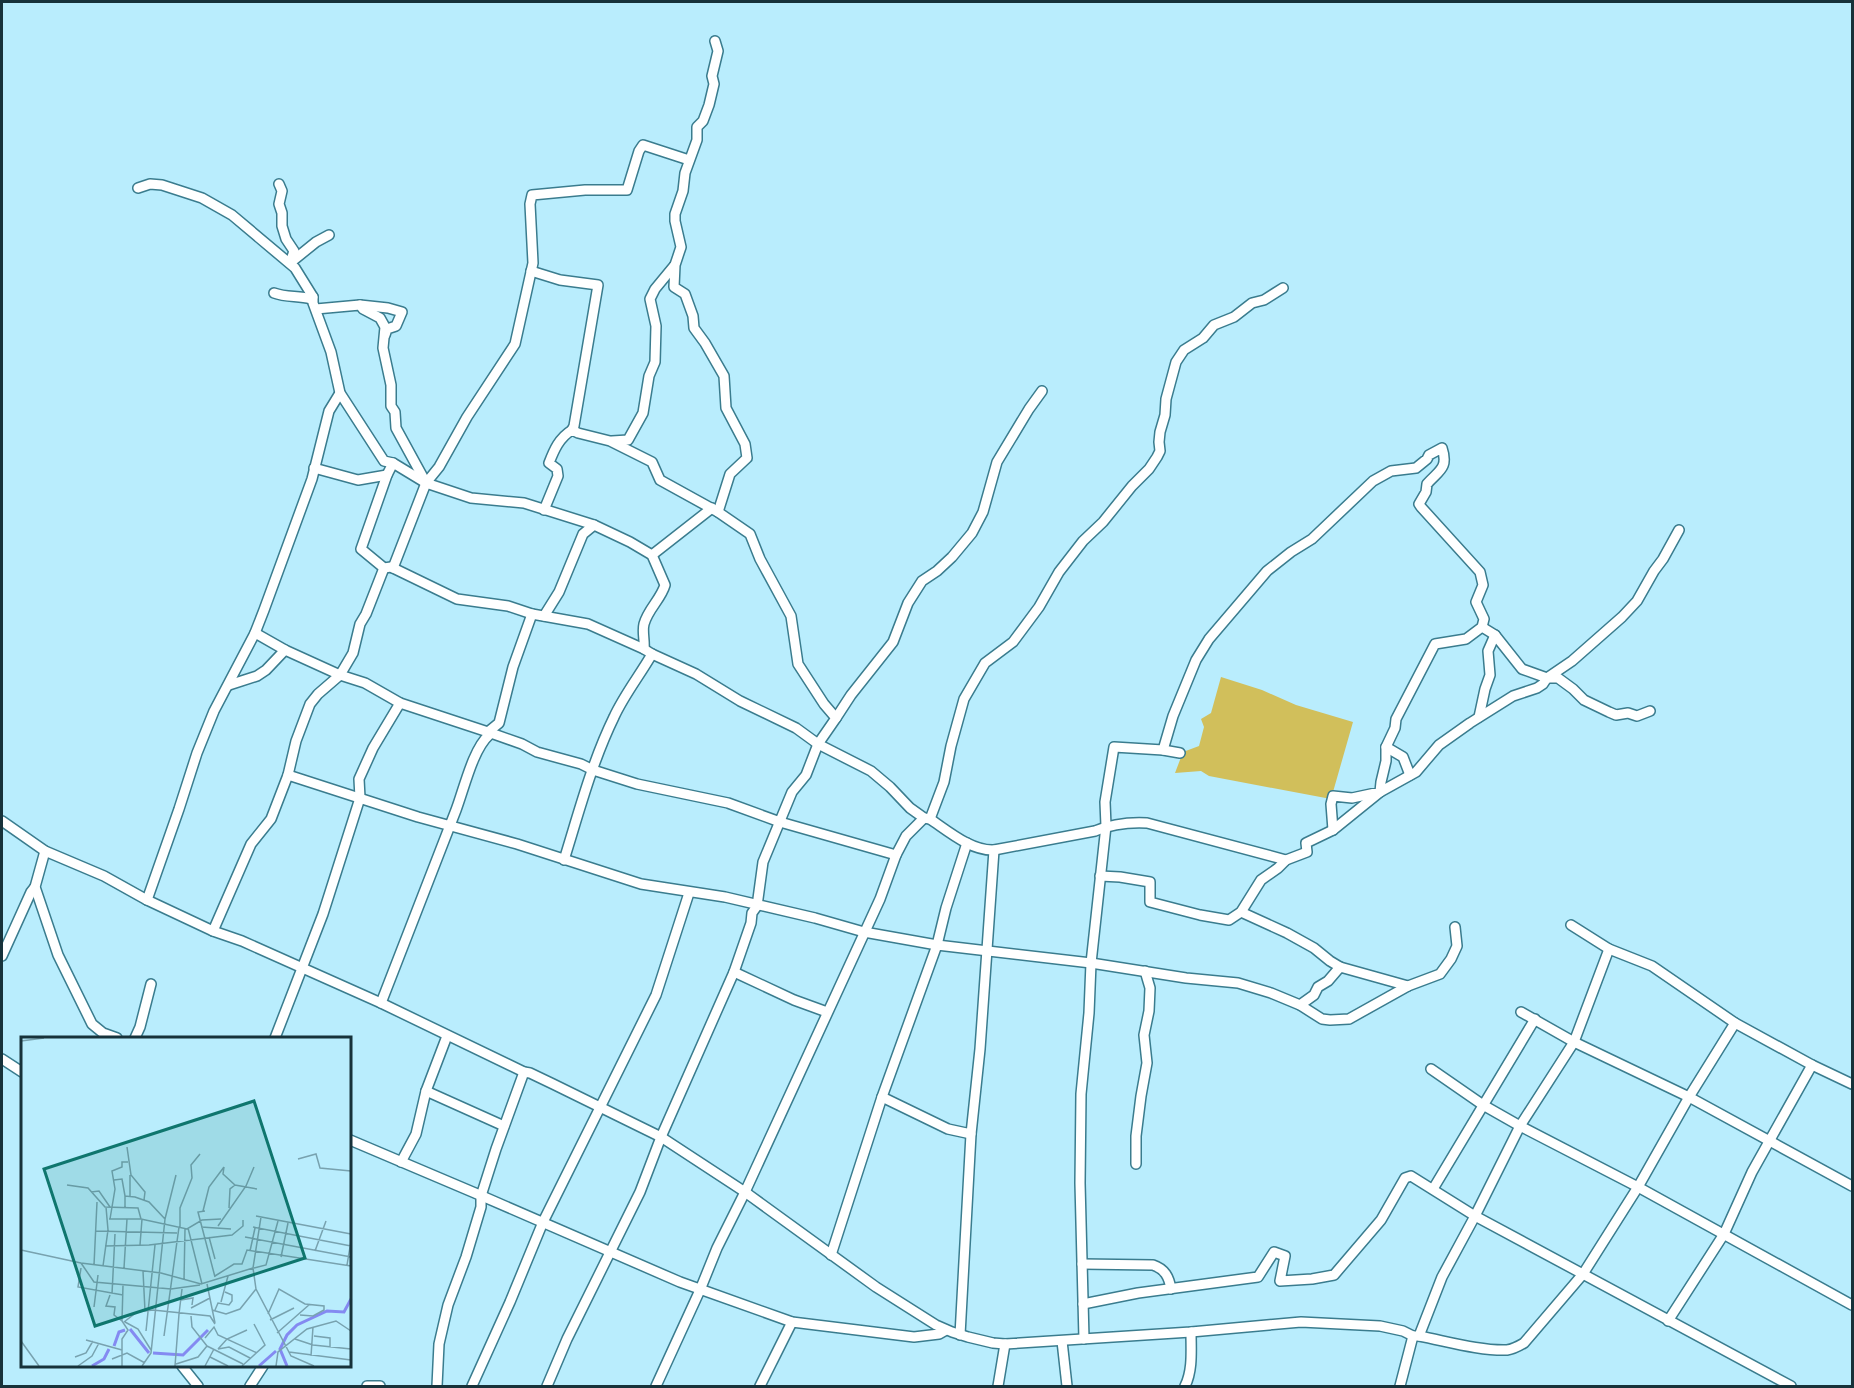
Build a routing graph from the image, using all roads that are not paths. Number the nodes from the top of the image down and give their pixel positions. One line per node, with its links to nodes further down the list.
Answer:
1 (715, 41): 2 (street)
2 (689, 160): 7 (street); 8 (street)
3 (279, 184): 6 (street)
4 (138, 188): 6 (street)
5 (329, 235): 6 (street)
6 (290, 264): 11 (street)
7 (675, 265): 18 (street); 24 (street)
8 (531, 271): 17 (street); 22 (street)
9 (1283, 288): 53 (street)
10 (274, 293): 11 (street)
11 (313, 297): 13 (street)
12 (360, 305): 13 (street); 14 (street); 14 (street)
13 (316, 309): 16 (street)
14 (384, 336): 22 (street)
15 (1042, 391): 42 (street)
16 (340, 393): 19 (street); 20 (street)
17 (572, 430): 18 (street); 23 (street)
18 (610, 441): 24 (street)
19 (393, 462): 21 (street); 22 (street)
20 (314, 468): 21 (street); 32 (street)
21 (387, 475): 28 (street)
22 (426, 483): 23 (street); 28 (street)
23 (544, 510): 25 (street)
24 (715, 510): 27 (street); 42 (street)
25 (594, 525): 27 (street); 30 (street)
26 (1679, 530): 37 (street)
27 (652, 555): 35 (street)
28 (388, 568): 29 (street); 36 (street)
29 (532, 614): 30 (street); 43 (street)
30 (544, 615): 35 (street)
31 (1482, 627): 33 (street); 45 (street); 46 (street)
32 (255, 633): 34 (street); 38 (street)
33 (1495, 635): 37 (street); 41 (street)
34 (285, 650): 36 (street); 38 (street)
35 (648, 651): 44 (street); 48 (street)
36 (340, 675): 39 (street); 49 (street)
37 (1546, 678): 40 (street); 41 (street)
38 (229, 686): 68 (street)
39 (400, 703): 43 (street); 52 (street)
40 (1650, 711)
41 (1479, 717): 50 (street)
42 (836, 718): 44 (street)
43 (488, 732): 48 (street); 56 (street)
44 (818, 744): 53 (street); 55 (street)
45 (1386, 747): 50 (street); 51 (street)
46 (1162, 750): 47 (street); 57 (street)
47 (1180, 753)
48 (593, 770): 55 (street); 63 (street)
49 (288, 775): 52 (street); 73 (street)
50 (1410, 775): 51 (street)
51 (1380, 792): 58 (street); 58 (street)
52 (360, 798): 56 (street); 81 (street)
53 (927, 818): 59 (street); 62 (street)
54 (2, 821): 61 (street)
55 (780, 822): 62 (street); 69 (street)
56 (450, 826): 63 (street); 86 (street)
57 (1106, 826): 60 (street); 64 (street); 65 (street)
58 (1333, 830): 64 (street)
59 (967, 843): 60 (street); 75 (street)
60 (994, 850): 77 (street)
61 (45, 851): 66 (street); 68 (street)
62 (896, 855): 74 (street)
63 (564, 860): 67 (street)
64 (1286, 860): 70 (street)
65 (1100, 876): 70 (street); 79 (street)
66 (35, 887): 78 (street); 93 (street)
67 (689, 893): 69 (street); 107 (street)
68 (147, 900): 73 (street)
69 (757, 906): 74 (street); 83 (street)
70 (1241, 912): 80 (street)
71 (1571, 924): 76 (street)
72 (1455, 927): 85 (street)
73 (213, 931): 81 (street)
74 (864, 932): 75 (street); 88 (street)
75 (937, 945): 77 (street); 104 (street)
76 (1609, 949): 91 (street); 96 (street)
77 (988, 951): 79 (street); 110 (street)
78 (2, 956)
79 (1091, 963): 82 (street); 126 (street)
80 (1340, 967): 85 (street); 87 (street)
81 (302, 968): 86 (street); 95 (street)
82 (1146, 971): 87 (street); 115 (street)
83 (734, 972): 88 (street); 111 (street)
84 (151, 984): 94 (street)
85 (1408, 986): 87 (street)
86 (381, 1003): 92 (street)
87 (1300, 1005)
88 (827, 1012): 119 (street)
89 (1521, 1012): 90 (street)
90 (1535, 1019): 96 (street); 106 (street)
91 (1735, 1023): 98 (street); 105 (street)
92 (447, 1036): 101 (street); 103 (street)
93 (114, 1037)
94 (135, 1037)
95 (275, 1037)
96 (1574, 1042): 105 (street); 109 (street)
97 (2, 1059): 100 (street)
98 (1812, 1065): 102 (street); 113 (street)
99 (1431, 1069): 106 (street)
100 (21, 1071)
101 (524, 1072): 107 (street); 108 (street)
102 (1852, 1084)
103 (426, 1091): 108 (street); 114 (street)
104 (882, 1097): 110 (street); 125 (street)
105 (1689, 1097): 113 (street); 117 (street)
106 (1483, 1105): 109 (street); 118 (street)
107 (599, 1108): 111 (street); 122 (street)
108 (504, 1126): 120 (street)
109 (1520, 1126): 117 (street); 121 (street)
110 (971, 1134): 136 (street)
111 (661, 1137): 119 (street); 124 (street)
112 (351, 1140): 114 (street)
113 (1769, 1140): 116 (street); 123 (street)
114 (401, 1162): 120 (street)
115 (1136, 1164)
116 (1852, 1186)
117 (1638, 1187): 123 (street); 127 (street)
118 (1433, 1189): 121 (street); 128 (street)
119 (745, 1192): 125 (street); 129 (street)
120 (481, 1196): 122 (street); 147 (street)
121 (1475, 1216): 127 (street); 137 (street)
122 (543, 1222): 124 (street); 148 (street)
123 (1724, 1234): 131 (street); 132 (street)
124 (610, 1252): 129 (street); 149 (street)
125 (831, 1255): 134 (street)
126 (1082, 1264): 128 (street); 130 (street)
127 (1583, 1274): 132 (street); 137 (street)
128 (1171, 1289): 130 (street)
129 (700, 1290): 133 (street); 150 (street)
130 (1083, 1304): 138 (street)
131 (1852, 1305)
132 (1668, 1321): 156 (street)
133 (792, 1322): 134 (street); 151 (street)
134 (946, 1330): 136 (street)
135 (1191, 1332): 137 (street); 138 (street); 154 (street)
136 (960, 1335): 140 (street)
137 (1416, 1336): 155 (street)
138 (1084, 1339): 139 (street)
139 (1062, 1341): 140 (street); 153 (street)
140 (1005, 1344): 152 (street)
141 (184, 1367): 143 (street)
142 (262, 1367): 144 (street)
143 (198, 1386)
144 (250, 1386)
145 (367, 1386): 146 (street)
146 (380, 1386)
147 (437, 1386)
148 (472, 1386)
149 (547, 1386)
150 (656, 1386)
151 (760, 1386)
152 (998, 1386)
153 (1067, 1386)
154 (1185, 1386)
155 (1400, 1386)
156 (1791, 1386)

